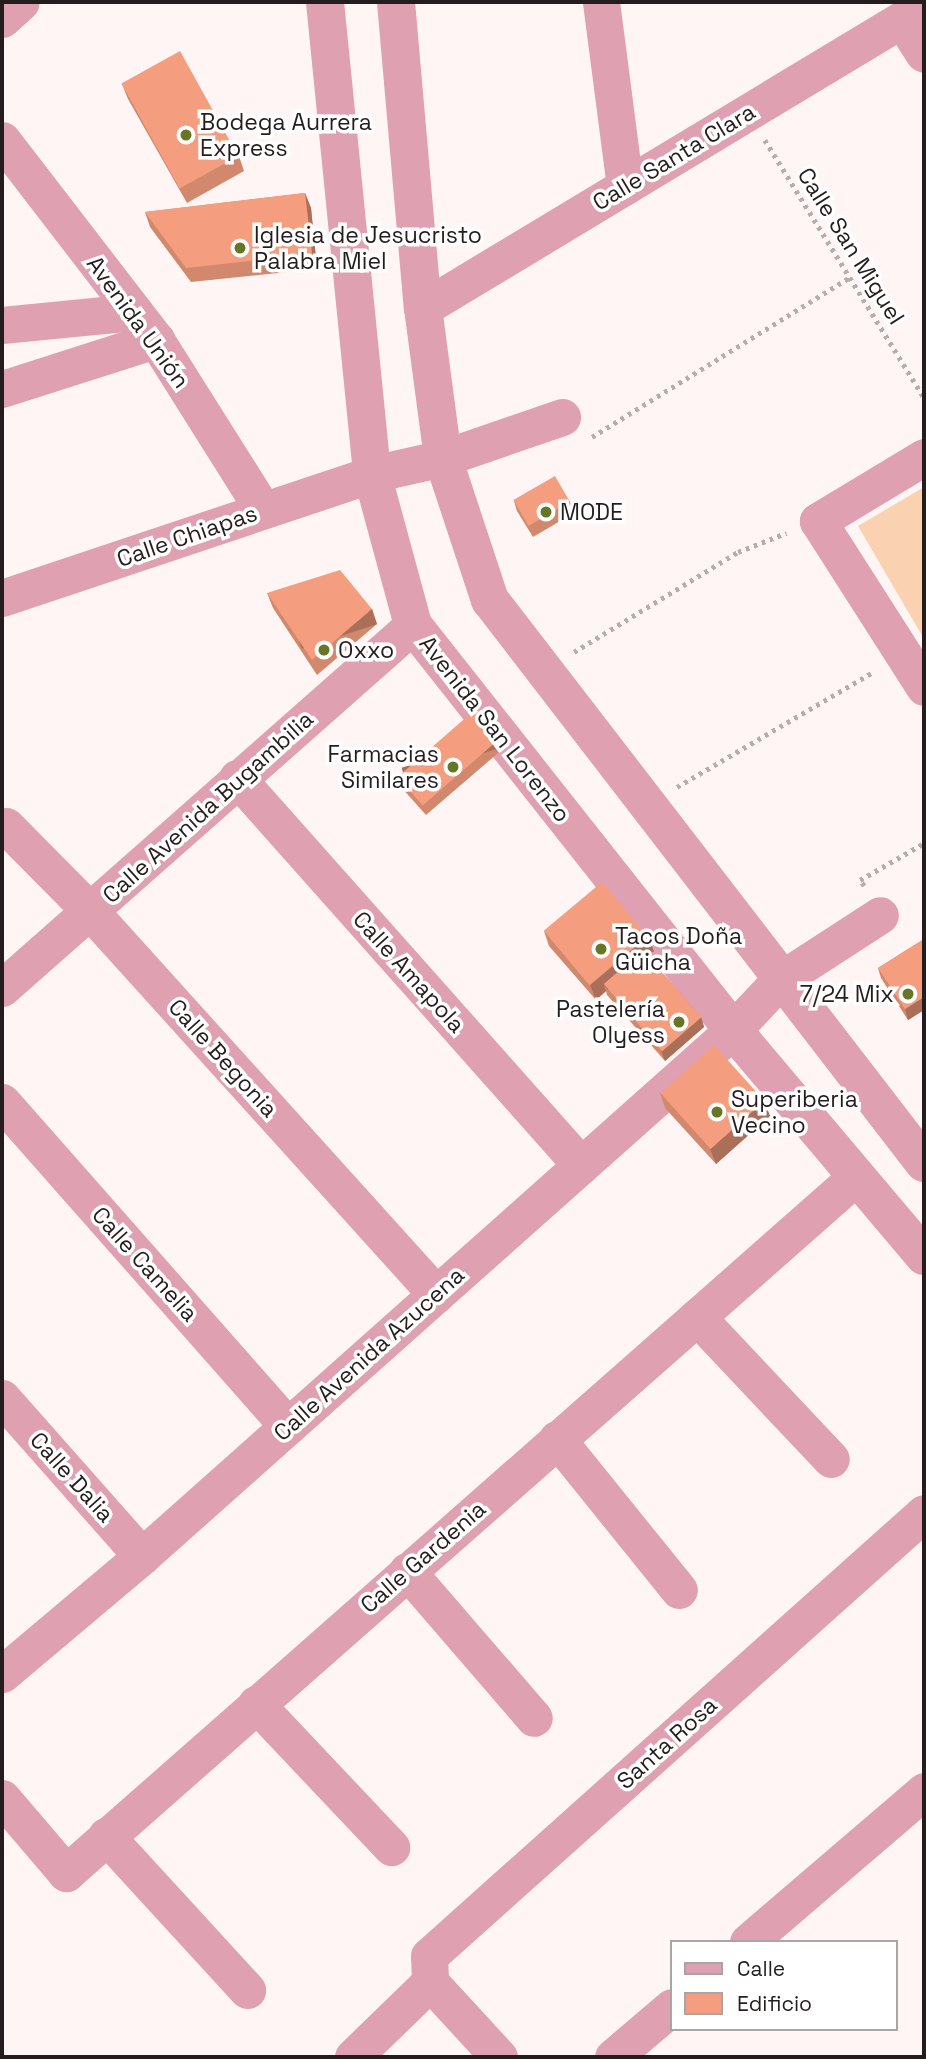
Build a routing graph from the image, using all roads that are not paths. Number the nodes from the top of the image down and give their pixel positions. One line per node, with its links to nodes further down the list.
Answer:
1 (21, 2): 6 (street)
2 (325, 2): 18 (street, Avenida San Lorenzo)
3 (396, 2): 10 (street)
4 (601, 2): 9 (street)
5 (913, 13): 7 (street); 9 (street, Calle Santa Clara)
6 (2, 19)
7 (924, 54)
8 (2, 140): 11 (street, Avenida Unión)
9 (625, 186): 10 (street, Calle Santa Clara)
10 (423, 308): 17 (street)
11 (134, 312): 12 (street); 13 (street, Avenida Unión)
12 (2, 325)
13 (156, 340): 14 (street); 19 (street, Avenida Unión)
14 (2, 389)
15 (562, 417): 17 (street, Calle Chiapas)
16 (924, 457): 22 (street)
17 (443, 458): 18 (street, Calle Chiapas); 27 (street)
18 (372, 474): 19 (street, Calle Chiapas); 21 (street, Avenida San Lorenzo)
19 (263, 510): 20 (street, Calle Chiapas)
20 (2, 598)
21 (413, 625): 23 (street, Calle Avenida Bugambilia); 29 (street, Avenida San Lorenzo)
22 (924, 687)
23 (237, 778): 25 (street, Calle Avenida Bugambilia); 32 (street, Calle Amapola)
24 (6, 826): 25 (street, Calle Begonia)
25 (91, 912): 28 (street, Calle Avenida Bugambilia); 35 (street, Calle Begonia)
26 (880, 915): 27 (street, Calle Avenida Azucena)
27 (780, 981): 29 (street, Calle Avenida Azucena); 31 (street)
28 (2, 988)
29 (733, 1030): 32 (street, Calle Avenida Azucena); 33 (street, Avenida San Lorenzo)
30 (2, 1102): 38 (street, Calle Camelia)
31 (924, 1163)
32 (580, 1166): 35 (street, Calle Avenida Azucena)
33 (855, 1178): 34 (street, Avenida San Lorenzo); 36 (street, Calle Gardenia)
34 (924, 1256)
35 (436, 1294): 38 (street, Calle Avenida Azucena)
36 (697, 1317): 39 (street, Calle Gardenia); 40 (street)
37 (5, 1408): 42 (street, Calle Dalia)
38 (288, 1426): 42 (street, Calle Avenida Azucena)
39 (557, 1439): 43 (street, Calle Gardenia); 44 (street)
40 (831, 1459)
41 (924, 1513): 53 (street, Santa Rosa)
42 (142, 1556): 45 (street, Calle Avenida Azucena)
43 (407, 1571): 46 (street, Calle Gardenia); 47 (street)
44 (680, 1590)
45 (2, 1674)
46 (256, 1704): 50 (street, Calle Gardenia); 51 (street)
47 (534, 1718)
48 (924, 1791): 52 (street)
49 (2, 1798): 50 (street, Calle Gardenia)
50 (106, 1836): 54 (street)
51 (391, 1847)
52 (750, 1940)
53 (430, 1982): 56 (street); 57 (street)
54 (247, 1990)
55 (670, 2009): 58 (street)
56 (353, 2057)
57 (499, 2057)
58 (613, 2057)

